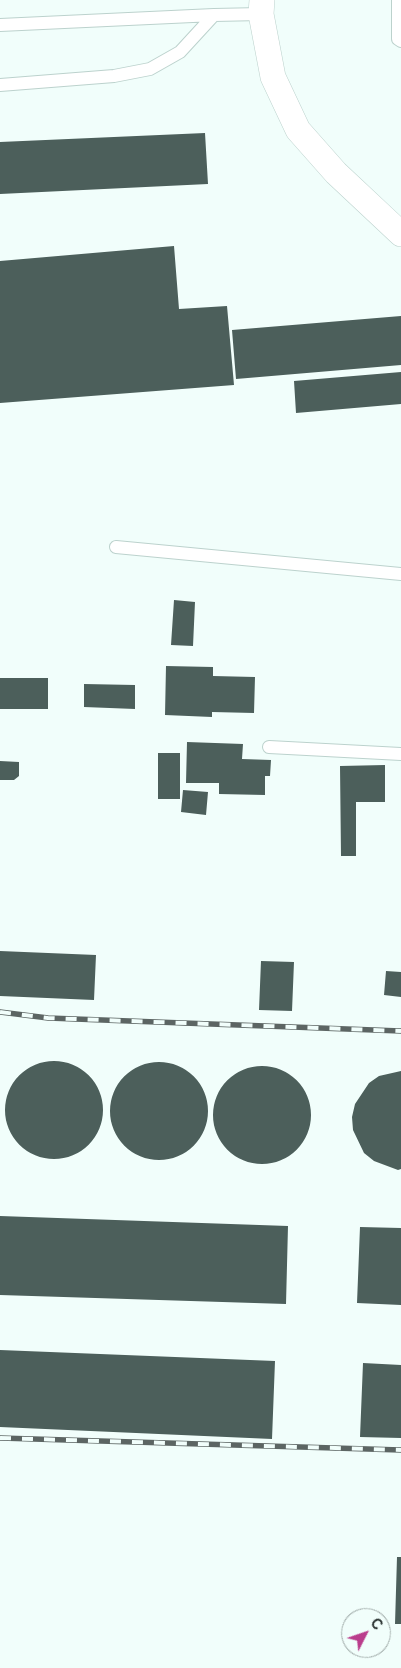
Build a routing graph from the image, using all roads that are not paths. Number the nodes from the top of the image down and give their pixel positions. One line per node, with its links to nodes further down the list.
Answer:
1 (398, 0): 5 (lane)
2 (262, 7): 3 (lane); 7 (street)
3 (214, 14): 4 (lane); 6 (lane)
4 (0, 25)
5 (401, 41)
6 (0, 85)
7 (401, 234)
8 (116, 547): 9 (lane)
9 (401, 574)
10 (269, 747): 11 (lane)
11 (401, 754)

